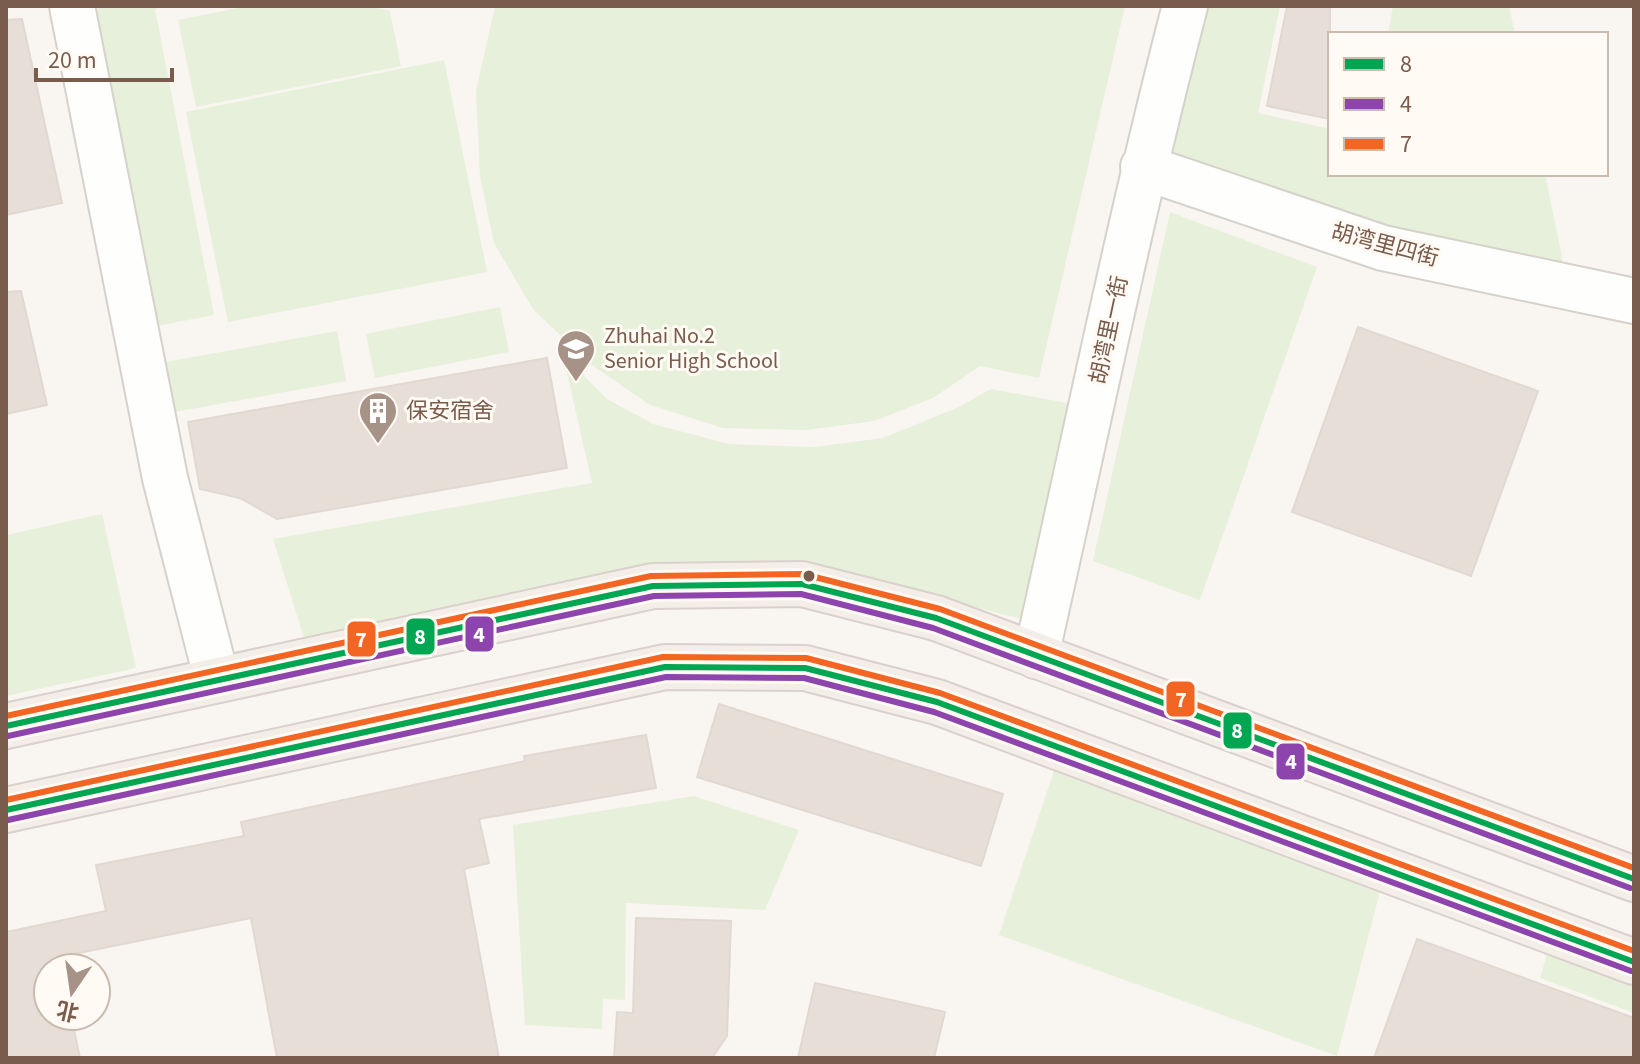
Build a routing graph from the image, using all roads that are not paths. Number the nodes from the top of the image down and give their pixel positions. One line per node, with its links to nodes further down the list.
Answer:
1 (72, 6): 6 (lane)
2 (1185, 6): 3 (lane, 胡湾里一街)
3 (1143, 167): 4 (lane, 胡湾里四街); 5 (lane, 胡湾里一街)
4 (1634, 301)
5 (1036, 656): 6 (main road); 9 (main road)
6 (217, 680): 7 (main road)
7 (6, 726)
8 (6, 810): 10 (main road)
9 (1634, 879)
10 (1634, 962)

